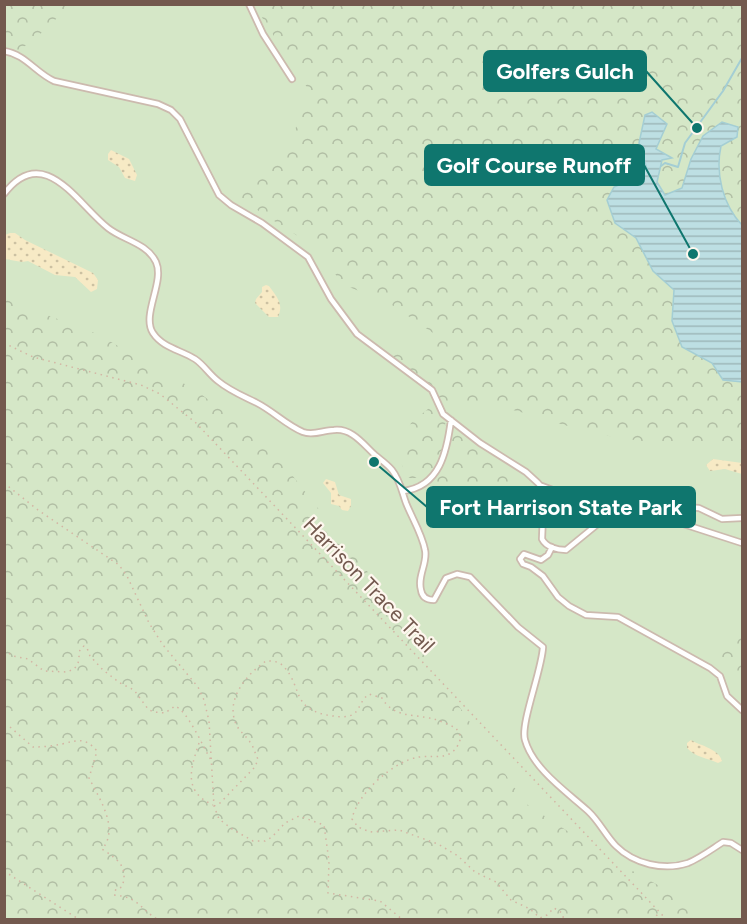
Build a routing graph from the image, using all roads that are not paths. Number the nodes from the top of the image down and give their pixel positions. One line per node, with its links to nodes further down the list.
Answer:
1 (249, 4): 3 (lane)
2 (4, 51): 5 (lane)
3 (292, 79)
4 (4, 194): 7 (lane)
5 (451, 420): 6 (lane); 7 (lane)
6 (540, 485): 8 (lane); 10 (lane)
7 (403, 491): 12 (lane)
8 (742, 518)
9 (742, 543): 10 (lane)
10 (552, 548): 11 (lane)
11 (742, 710)
12 (742, 850)

